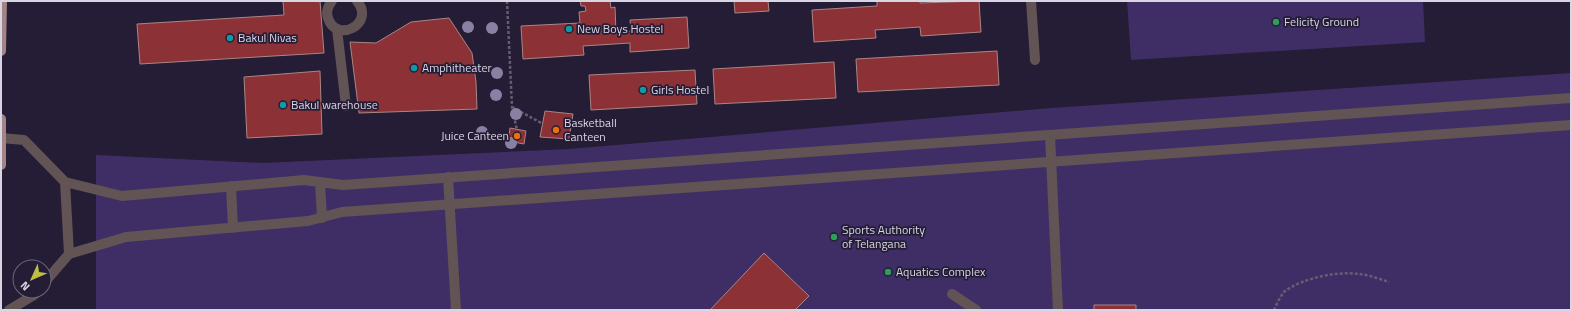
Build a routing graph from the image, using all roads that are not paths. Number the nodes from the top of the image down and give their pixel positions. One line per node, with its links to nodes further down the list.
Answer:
1 (2, 1): 6 (main road)
2 (332, 1): 5 (street)
3 (357, 1): 5 (street)
4 (1031, 1): 7 (street)
5 (337, 30): 9 (street)
6 (1, 51)
7 (1035, 60)
8 (1571, 98): 12 (street)
9 (346, 106)
10 (1, 119): 13 (main road)
11 (1571, 125): 14 (street)
12 (1050, 135): 14 (street); 16 (street)
13 (1, 138): 15 (main road); 17 (street)
14 (1051, 161): 20 (street); 30 (street)
15 (1, 165)
16 (448, 177): 18 (street); 20 (street)
17 (65, 182): 19 (street); 23 (street)
18 (320, 182): 19 (street); 21 (street)
19 (231, 186): 22 (street)
20 (450, 205): 21 (street); 28 (street)
21 (322, 218): 22 (street)
22 (233, 228): 23 (street)
23 (69, 254): 24 (street)
24 (52, 274)
25 (952, 294): 29 (street)
26 (27, 299): 27 (street)
27 (9, 310)
28 (456, 310)
29 (976, 310)
30 (1058, 310)

